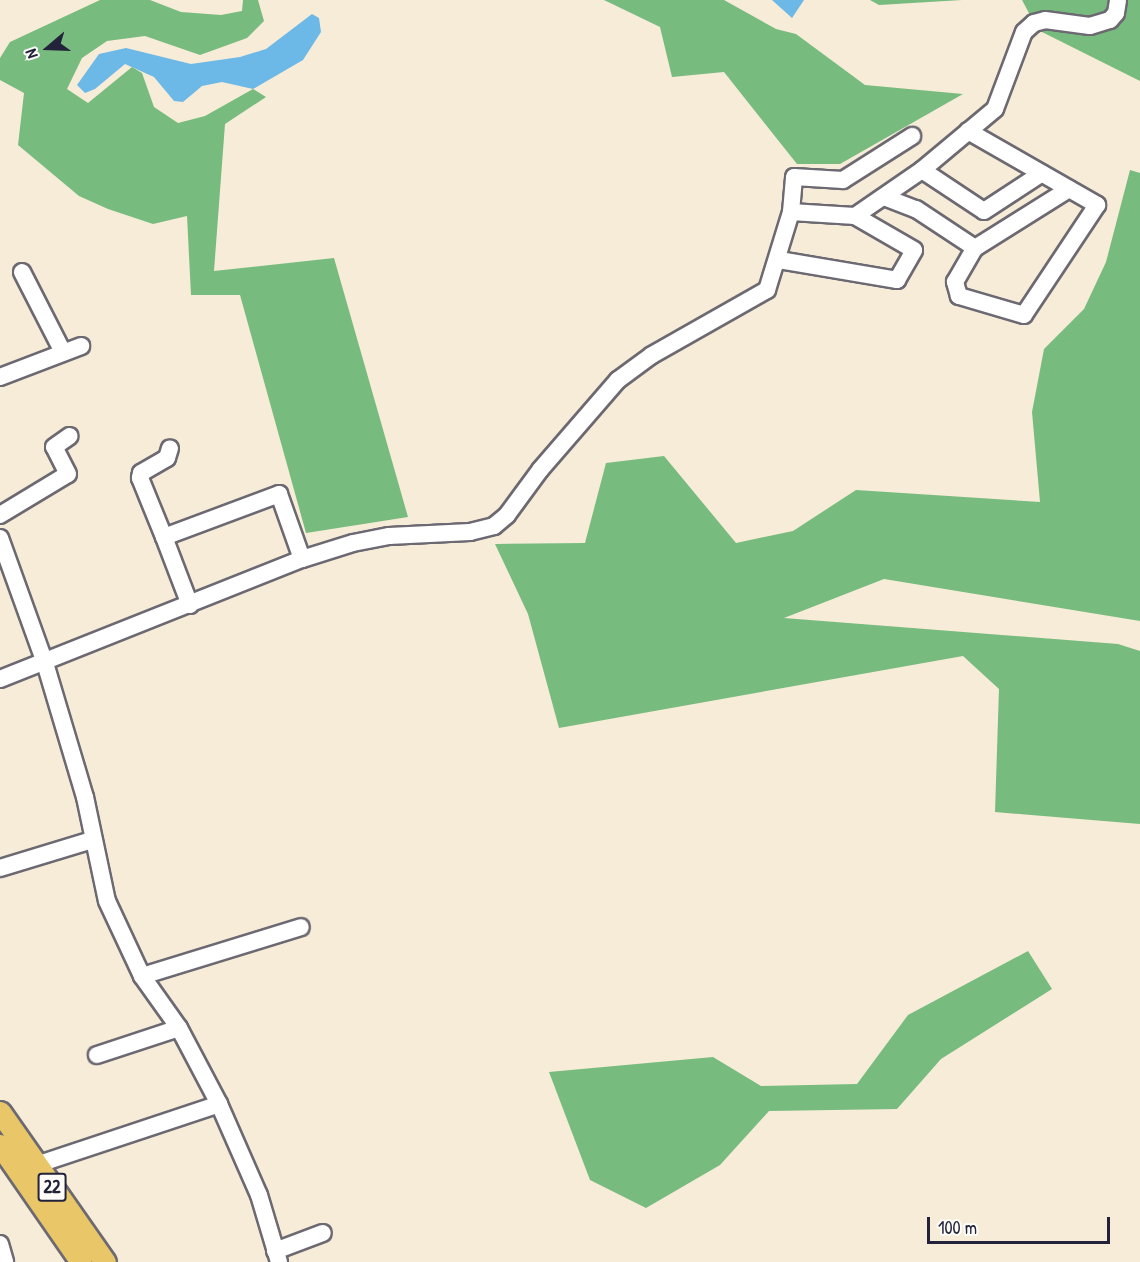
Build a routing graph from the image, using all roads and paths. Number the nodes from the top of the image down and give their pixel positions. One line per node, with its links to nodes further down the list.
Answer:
1 (1118, 0): 2 (street)
2 (968, 131): 4 (street); 5 (street)
3 (912, 136): 8 (street)
4 (921, 170): 5 (street); 7 (street)
5 (1042, 173): 6 (street)
6 (1069, 189): 10 (street); 10 (street)
7 (884, 197): 9 (street); 10 (street)
8 (791, 212): 9 (street); 11 (street)
9 (855, 216): 11 (street)
10 (975, 248)
11 (779, 260): 21 (street)
12 (22, 272): 14 (street)
13 (81, 346): 14 (street)
14 (63, 352): 15 (street)
15 (0, 377)
16 (70, 436): 18 (street)
17 (170, 448): 19 (street)
18 (0, 515)
19 (164, 537): 21 (street); 22 (street)
20 (0, 538): 23 (street)
21 (302, 559): 22 (street)
22 (190, 604): 23 (street)
23 (45, 663): 24 (street); 25 (street)
24 (0, 679)
25 (92, 840): 26 (street); 28 (street)
26 (0, 868)
27 (301, 927): 28 (street)
28 (142, 976): 29 (street)
29 (179, 1028): 30 (street); 31 (street)
30 (97, 1055)
31 (219, 1104): 34 (street); 37 (street)
32 (0, 1112): 34 (main road, 22)
33 (1, 1147): 39 (main road, 22)
34 (36, 1165): 40 (main road, 22)
35 (324, 1233): 37 (street)
36 (0, 1244): 38 (street)
37 (277, 1256)
38 (5, 1262)
39 (81, 1262)
40 (105, 1262)

